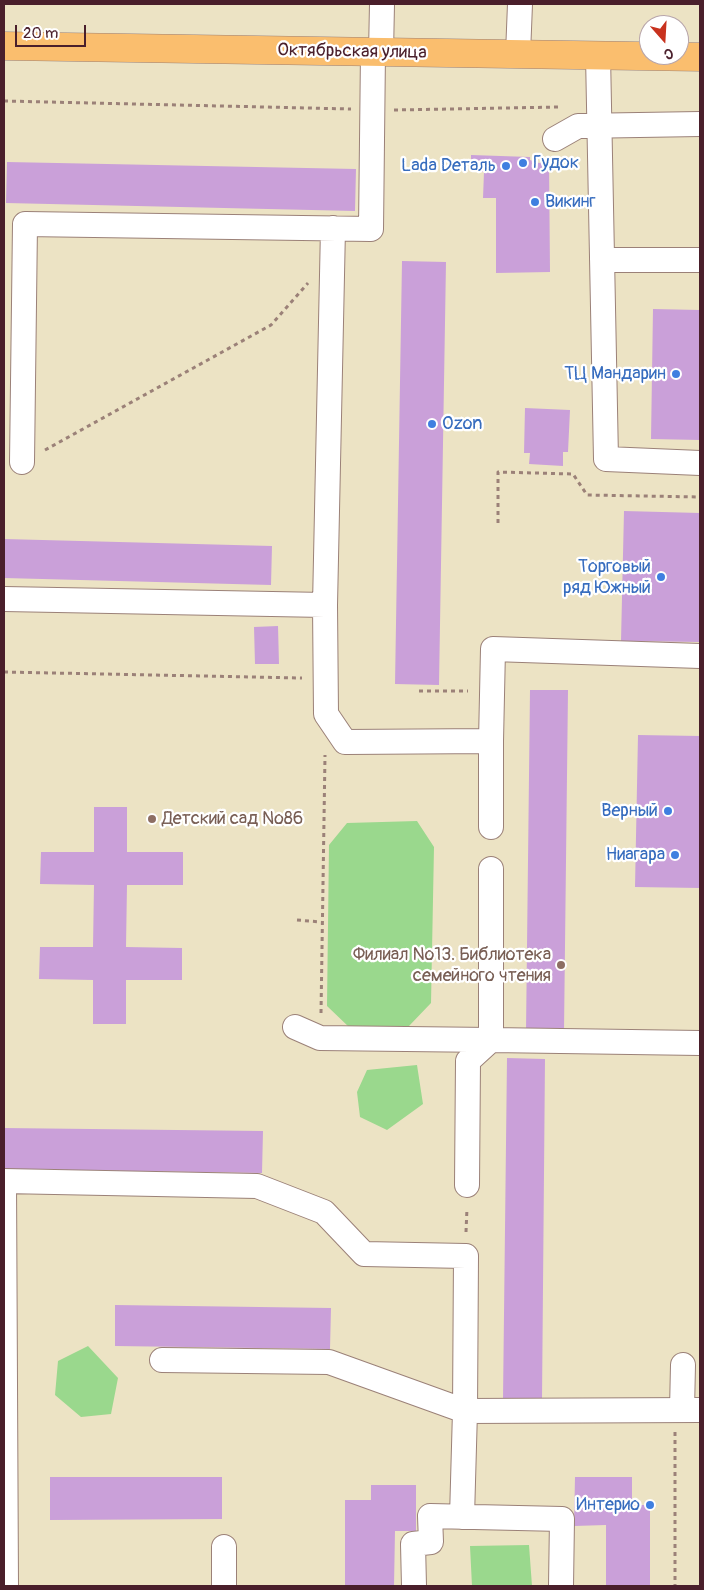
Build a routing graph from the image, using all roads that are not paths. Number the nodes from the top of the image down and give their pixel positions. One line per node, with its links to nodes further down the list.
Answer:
1 (382, 4): 4 (lane)
2 (520, 4): 5 (lane)
3 (4, 46): 4 (main road, Октябрьская улица)
4 (377, 52): 5 (main road, Октябрьская улица); 11 (lane)
5 (518, 54): 6 (main road, Октябрьская улица)
6 (598, 56): 7 (main road, Октябрьская улица); 9 (lane)
7 (700, 57)
8 (700, 124): 9 (lane)
9 (600, 125): 10 (lane); 13 (lane)
10 (556, 139)
11 (333, 228): 14 (lane); 17 (lane)
12 (700, 260): 13 (lane)
13 (602, 274): 15 (lane)
14 (22, 462)
15 (700, 463)
16 (4, 599): 17 (lane)
17 (325, 605): 19 (lane)
18 (700, 656): 19 (lane)
19 (490, 741): 20 (lane)
20 (491, 827)
21 (491, 869): 23 (lane)
22 (295, 1027): 23 (lane)
23 (491, 1040): 24 (lane); 25 (lane)
24 (700, 1043)
25 (467, 1185)
26 (162, 1360): 29 (lane)
27 (683, 1365): 28 (lane)
28 (686, 1410): 29 (lane)
29 (465, 1411): 30 (lane); 32 (lane)
30 (462, 1516): 34 (lane); 35 (lane)
31 (224, 1547): 33 (lane)
32 (6, 1586)
33 (224, 1586)
34 (414, 1586)
35 (560, 1586)

